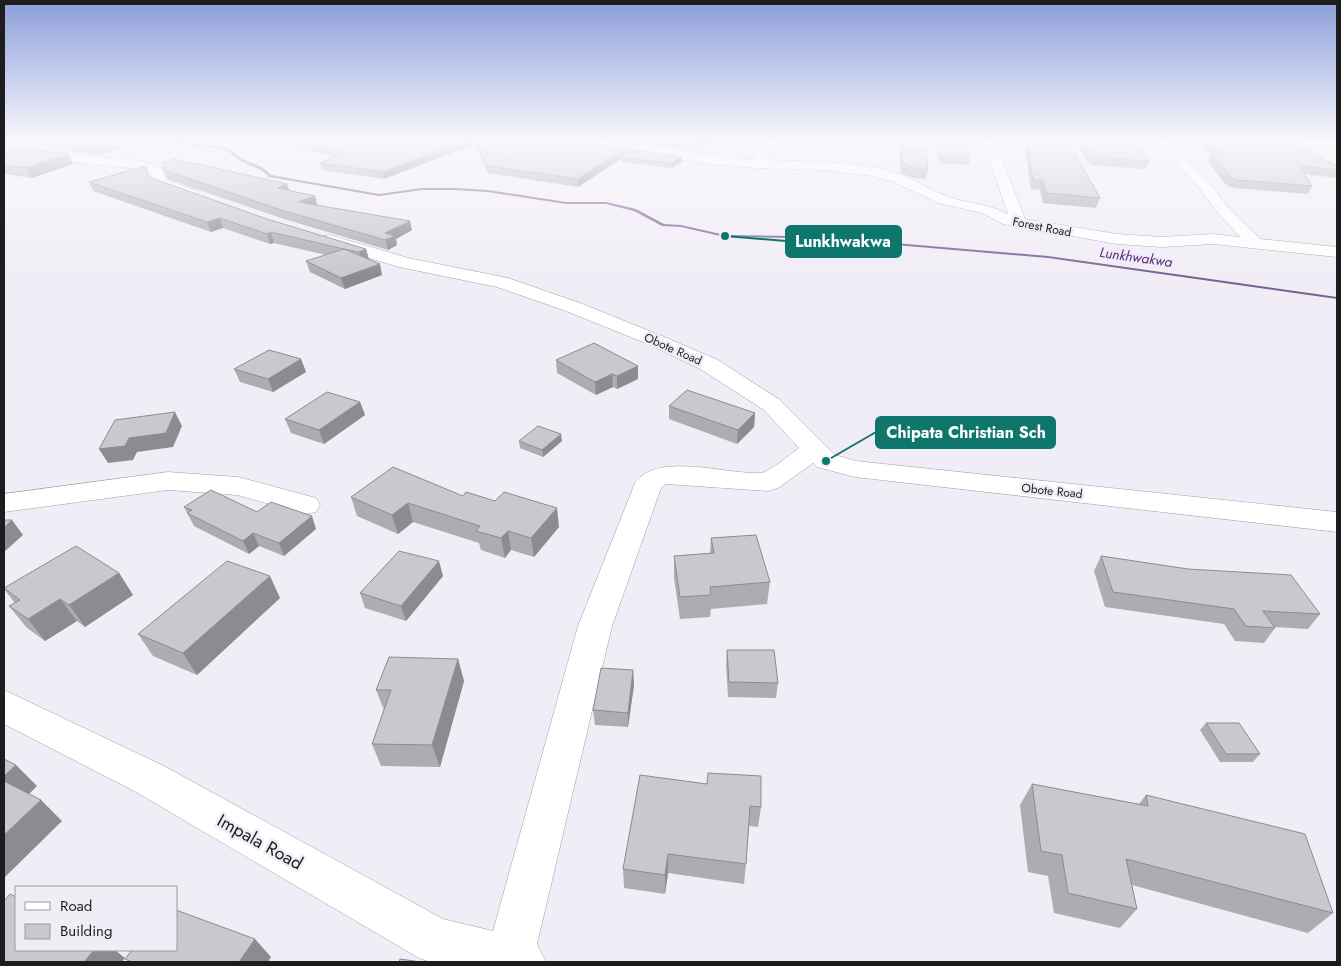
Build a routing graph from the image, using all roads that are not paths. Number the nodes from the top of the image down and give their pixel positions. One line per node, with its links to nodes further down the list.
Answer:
1 (170, 186): 5 (street)
2 (914, 186): 6 (street, Forest Road)
3 (1006, 186): 6 (street)
4 (1205, 186): 8 (street)
5 (214, 202)
6 (1019, 223): 8 (street, Forest Road)
7 (314, 235): 10 (street, Obote Road)
8 (1256, 244): 9 (street, Forest Road)
9 (1337, 252)
10 (814, 450): 13 (street, Obote Road); 15 (street)
11 (4, 503): 12 (street)
12 (306, 505)
13 (1337, 522)
14 (4, 706): 15 (street, Impala Road)
15 (516, 961)

